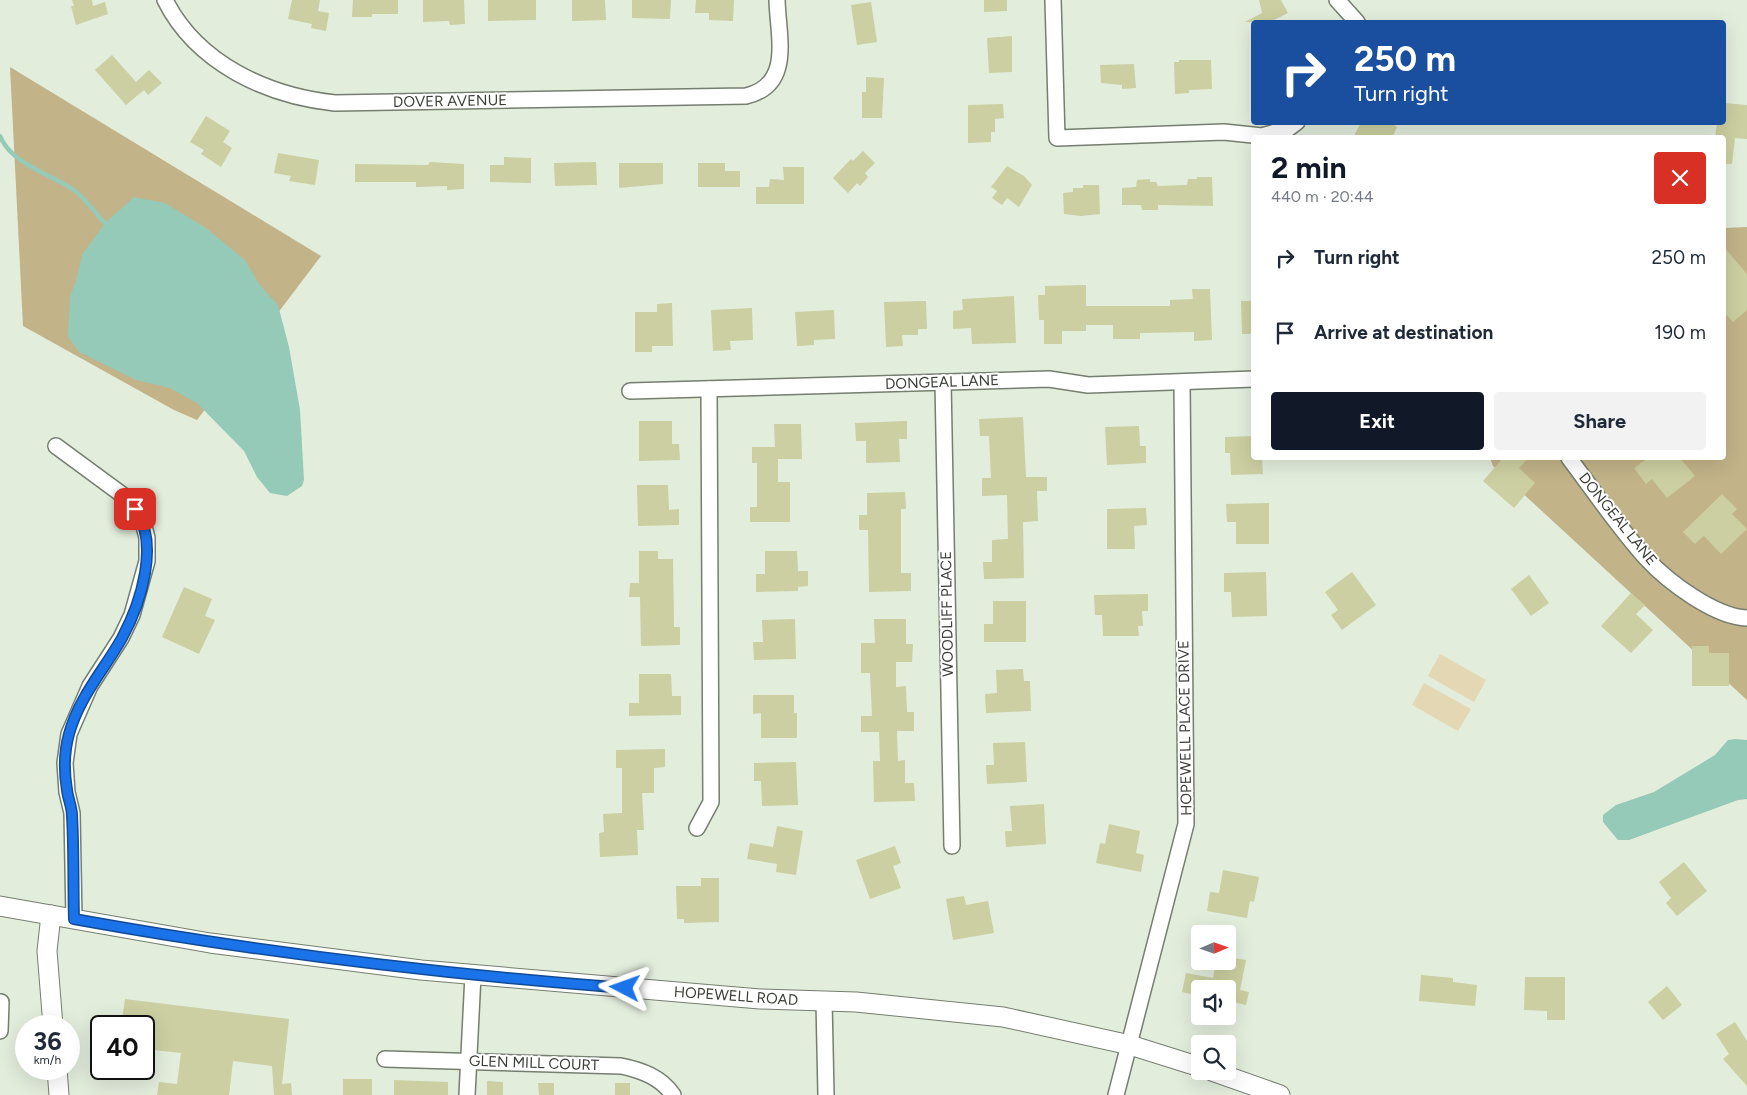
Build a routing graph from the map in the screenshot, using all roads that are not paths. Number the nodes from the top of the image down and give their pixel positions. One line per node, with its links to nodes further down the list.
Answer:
1 (165, 0): 2 (street, DOVER AVENUE)
2 (777, 0)
3 (1053, 0): 7 (street)
4 (1337, 0): 5 (street)
5 (1355, 20)
6 (1293, 125): 8 (street)
7 (1252, 135)
8 (1265, 135)
9 (1251, 379): 11 (street, DONGEAL LANE)
10 (942, 382): 11 (street, DONGEAL LANE); 12 (street, DONGEAL LANE); 18 (street, WOODLIFF PLACE)
11 (1182, 382): 27 (street, HOPEWELL PLACE DRIVE)
12 (709, 389): 13 (street, DONGEAL LANE); 17 (street)
13 (630, 391)
14 (56, 446): 21 (street)
15 (1571, 460): 16 (street, DONGEAL LANE)
16 (1747, 618)
17 (697, 828)
18 (952, 846)
19 (0, 906): 20 (street, HOPEWELL ROAD)
20 (51, 915): 21 (street, HOPEWELL ROAD); 25 (street)
21 (74, 919): 22 (street, HOPEWELL ROAD)
22 (473, 975): 23 (street, HOPEWELL ROAD); 29 (street)
23 (824, 1001): 27 (street, HOPEWELL ROAD); 36 (street)
24 (1, 1002): 26 (street)
25 (52, 1015)
26 (0, 1031)
27 (1130, 1045): 30 (street, HOPEWELL ROAD); 37 (street, HOPEWELL PLACE DRIVE)
28 (385, 1059): 29 (street, GLEN MILL COURT)
29 (468, 1060): 34 (street); 35 (street, GLEN MILL COURT)
30 (1191, 1064)
31 (1236, 1079): 38 (street)
32 (58, 1080): 33 (street)
33 (59, 1095)
34 (467, 1095)
35 (673, 1095)
36 (826, 1095)
37 (1116, 1095)
38 (1280, 1095)

